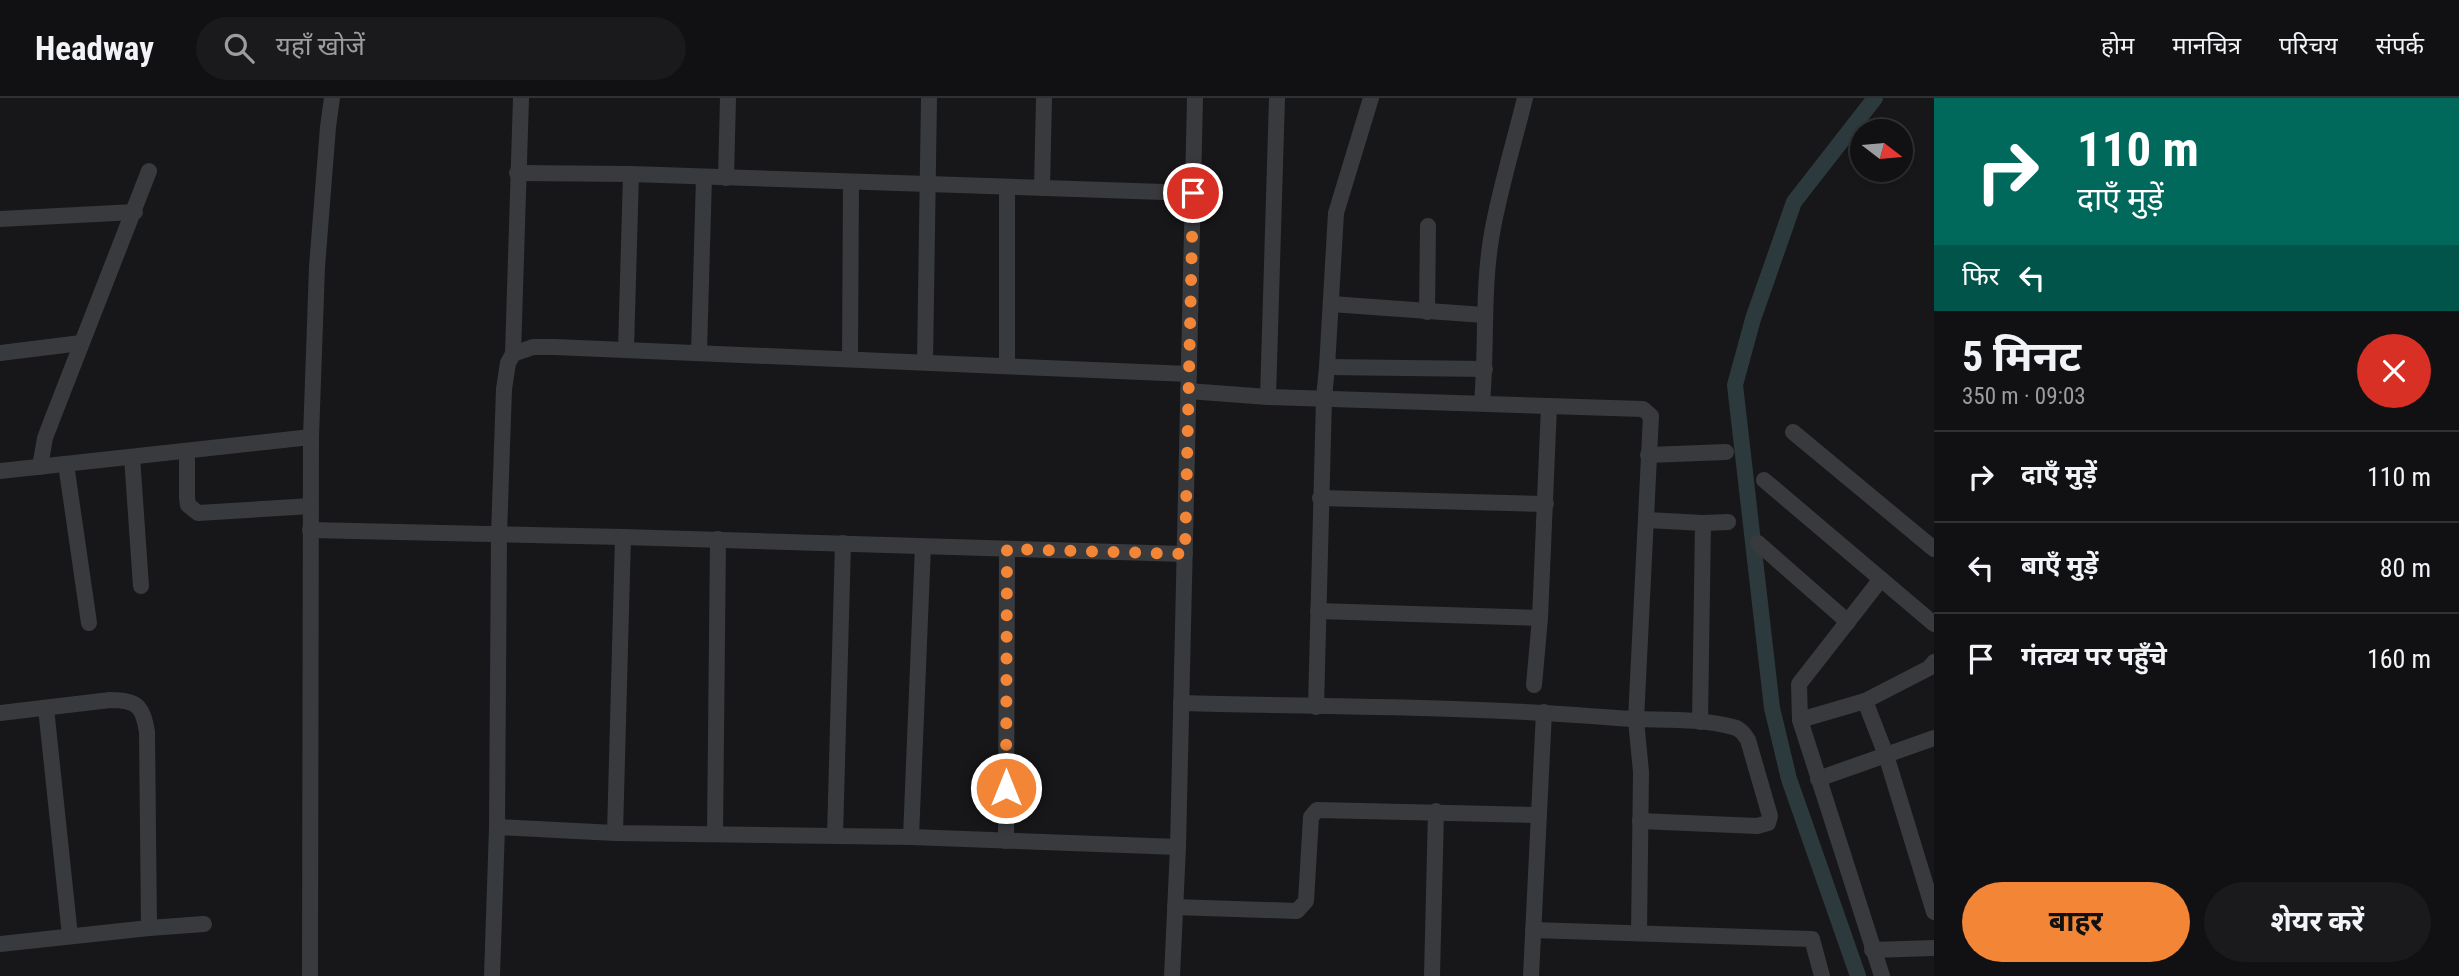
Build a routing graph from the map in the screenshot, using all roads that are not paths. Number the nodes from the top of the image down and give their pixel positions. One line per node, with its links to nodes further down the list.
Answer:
1 (332, 98): 43 (street)
2 (521, 98): 11 (street)
3 (728, 98): 14 (street)
4 (929, 98): 16 (street)
5 (1044, 98): 18 (street)
6 (1195, 98): 19 (street)
7 (1277, 98): 38 (street)
8 (1371, 98): 23 (street)
9 (1525, 98): 25 (street)
10 (149, 172): 20 (street)
11 (517, 173): 12 (street); 30 (street)
12 (631, 174): 13 (street); 27 (street)
13 (704, 177): 14 (street); 28 (street)
14 (726, 178): 15 (street)
15 (851, 182): 16 (street); 31 (street)
16 (929, 185): 17 (street); 32 (street)
17 (1007, 187): 18 (street); 33 (street)
18 (1042, 188): 19 (street)
19 (1193, 193): 36 (street)
20 (135, 212): 21 (street); 26 (street)
21 (0, 219)
22 (1428, 226): 24 (street)
23 (1331, 304): 24 (street); 34 (street)
24 (1427, 312): 25 (street)
25 (1484, 316): 35 (street)
26 (81, 343): 29 (street); 49 (street)
27 (626, 349): 28 (street); 30 (street)
28 (699, 352): 31 (street)
29 (0, 353)
30 (513, 354): 59 (street)
31 (850, 359): 32 (street)
32 (925, 362): 33 (street)
33 (1007, 366): 36 (street)
34 (1328, 367): 35 (street); 39 (street)
35 (1485, 369): 40 (street)
36 (1189, 374): 37 (street)
37 (1188, 391): 38 (street); 67 (street)
38 (1268, 397): 39 (street)
39 (1324, 398): 40 (street); 52 (street)
40 (1482, 403): 41 (street)
41 (1549, 406): 46 (street); 53 (street)
42 (1793, 432): 66 (street)
43 (311, 437): 44 (street); 54 (street)
44 (187, 452): 47 (street); 54 (street)
45 (1726, 452): 46 (street)
46 (1648, 454): 55 (street)
47 (132, 457): 48 (street); 69 (street)
48 (66, 464): 49 (street); 73 (street)
49 (40, 467): 50 (street)
50 (0, 471)
51 (1764, 480): 68 (street)
52 (1320, 498): 53 (street); 70 (street)
53 (1546, 504): 71 (street)
54 (311, 506): 58 (street)
55 (1647, 520): 57 (street); 83 (street)
56 (1728, 522): 57 (street)
57 (1703, 523): 85 (street)
58 (310, 530): 59 (street); 110 (street)
59 (499, 534): 60 (street); 92 (street)
60 (623, 537): 61 (street); 93 (street)
61 (718, 539): 62 (street); 94 (street)
62 (843, 543): 64 (street); 95 (street)
63 (1758, 543): 72 (street)
64 (923, 546): 65 (street); 96 (street)
65 (1007, 549): 67 (street); 97 (street)
66 (1934, 549)
67 (1185, 554): 78 (street)
68 (1881, 579): 72 (street); 74 (street)
69 (141, 586)
70 (1318, 611): 71 (street); 79 (street)
71 (1540, 618): 76 (street)
72 (1848, 622): 84 (street)
73 (89, 623)
74 (1934, 624)
75 (1934, 662): 77 (street)
76 (1534, 685)
77 (1865, 701): 84 (street); 87 (street)
78 (1181, 703): 79 (street); 98 (street)
79 (1315, 706): 81 (street)
80 (46, 708): 82 (street); 103 (street); 106 (street)
81 (1544, 712): 83 (street); 90 (street)
82 (0, 713)
83 (1636, 720): 85 (street); 91 (street)
84 (1800, 720): 88 (street)
85 (1700, 722): 91 (street)
86 (1934, 738): 87 (street)
87 (1886, 755): 88 (street); 99 (street)
88 (1818, 779): 109 (street)
89 (1436, 811): 90 (street); 100 (street); 113 (street)
90 (1539, 815): 104 (street)
91 (1640, 821): 105 (street)
92 (497, 827): 93 (street); 111 (street)
93 (615, 833): 94 (street)
94 (715, 834): 95 (street)
95 (835, 836): 96 (street)
96 (911, 836): 97 (street)
97 (1006, 841): 98 (street)
98 (1178, 848): 100 (street)
99 (1928, 874): 101 (street)
100 (1175, 907): 112 (street)
101 (1934, 912)
102 (204, 924): 103 (street)
103 (149, 928): 106 (street)
104 (1533, 930): 105 (street); 114 (street)
105 (1639, 933): 115 (street)
106 (70, 936): 107 (street)
107 (0, 944)
108 (1934, 948): 109 (street)
109 (1872, 950): 116 (street)
110 (310, 976)
111 (492, 976)
112 (1172, 976)
113 (1432, 976)
114 (1531, 976)
115 (1822, 976)
116 (1881, 976)

